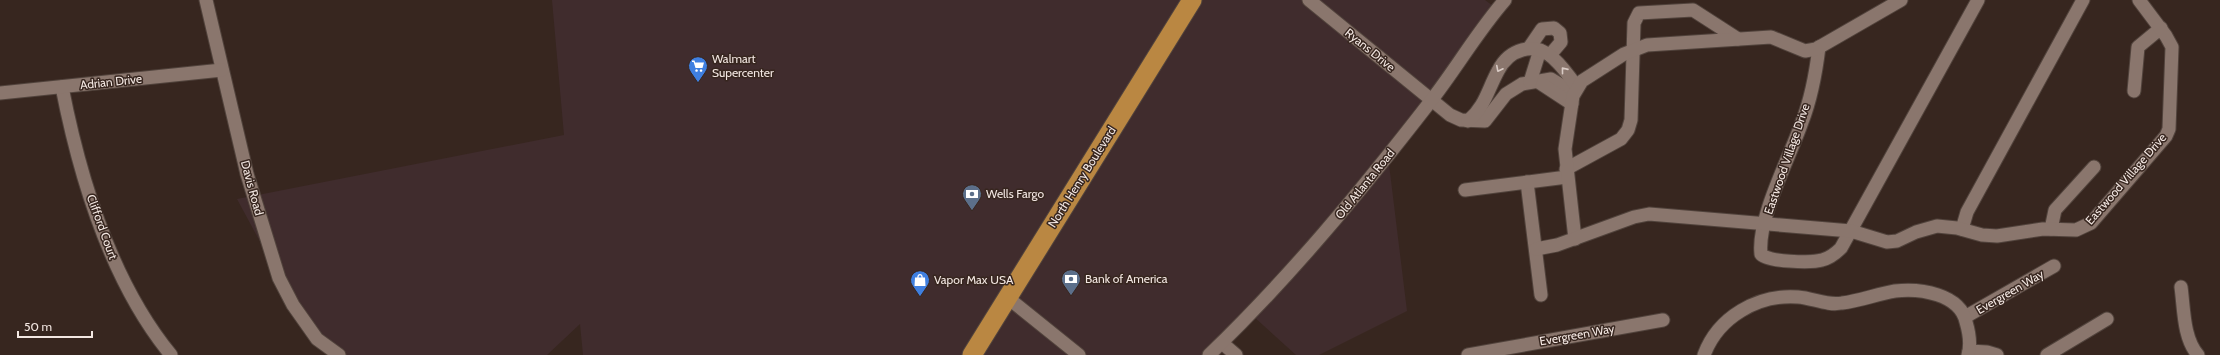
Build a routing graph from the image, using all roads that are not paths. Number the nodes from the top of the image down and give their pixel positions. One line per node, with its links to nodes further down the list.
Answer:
1 (206, 0): 14 (street, Davis Road)
2 (1192, 0): 35 (highway, North Henry Boulevard)
3 (1309, 0): 20 (street, Ryans Drive)
4 (1505, 0): 20 (street, Old Atlanta Road)
5 (1901, 0): 11 (street)
6 (1978, 0): 29 (street, Eastwood Village Drive)
7 (2083, 0): 27 (street)
8 (2139, 0): 9 (street, Eastwood Village Drive)
9 (2160, 28): 17 (street); 28 (street, Eastwood Village Drive)
10 (1738, 39): 11 (street); 12 (street); 12 (street)
11 (1819, 47): 26 (street, Eastwood Village Drive)
12 (1634, 49): 19 (street); 23 (street)
13 (1540, 51): 15 (street); 19 (street, one-way to 13); 21 (street, one-way to 21)
14 (222, 70): 16 (street, Adrian Drive); 42 (street, Davis Road)
15 (1533, 82): 19 (street); 21 (street)
16 (62, 87): 18 (street, Adrian Drive); 41 (street, Clifford Court)
17 (2134, 91)
18 (0, 93)
19 (1574, 94): 23 (street)
20 (1431, 100): 21 (street); 39 (street, Old Atlanta Road)
21 (1468, 121)
22 (2094, 167): 28 (street)
23 (1567, 173): 24 (street); 30 (street)
24 (1527, 182): 25 (street); 31 (street)
25 (1465, 190)
26 (1765, 224): 29 (street, Eastwood Village Drive); 29 (street, Eastwood Village Drive); 30 (street, Eastwood Village Drive)
27 (1962, 229): 28 (street, Eastwood Village Drive); 29 (street, Eastwood Village Drive)
28 (2051, 229)
29 (1851, 231)
30 (1575, 239): 31 (street, Eastwood Village Drive)
31 (1536, 248): 34 (street)
32 (2054, 266): 36 (street, Evergreen Way)
33 (2181, 287): 51 (street)
34 (1541, 295)
35 (1008, 298): 43 (highway, North Henry Boulevard); 44 (street)
36 (1965, 317): 40 (street, Evergreen Way); 48 (street, Evergreen Way)
37 (2107, 319): 50 (street)
38 (1663, 320): 47 (street, Evergreen Way)
39 (1222, 343): 45 (street, Old Atlanta Road); 46 (street)
40 (1968, 353): 49 (street, Evergreen Way)
41 (171, 355)
42 (339, 355)
43 (972, 355)
44 (1079, 355)
45 (1209, 355)
46 (1236, 355)
47 (1468, 355)
48 (1704, 355)
49 (1997, 355)
50 (2046, 355)
51 (2198, 355)

